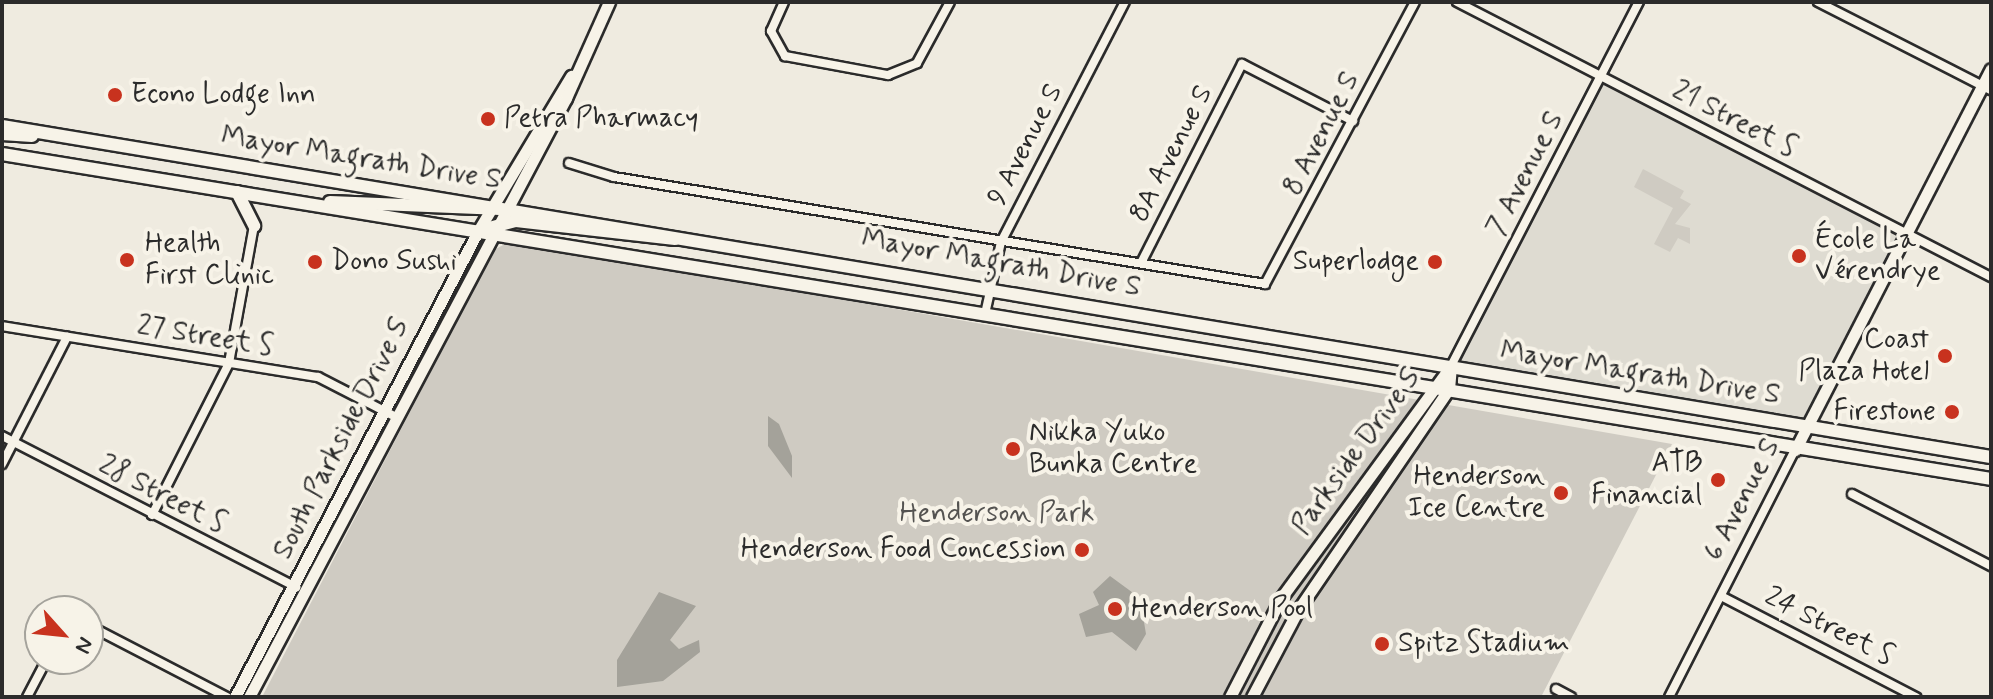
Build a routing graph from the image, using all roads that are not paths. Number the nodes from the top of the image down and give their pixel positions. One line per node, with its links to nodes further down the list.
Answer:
1 (609, 2): 10 (main road)
2 (784, 2): 3 (street)
3 (950, 2)
4 (1125, 2): 30 (street, 9 Avenue S)
5 (1415, 2): 13 (street, 8 Avenue S)
6 (1457, 2): 11 (street, 21 Street S)
7 (1639, 2): 11 (street, 7 Avenue S)
8 (1818, 2): 12 (street)
9 (1991, 69): 12 (main road, 6 Avenue S)
10 (573, 73): 22 (main road, South Parkside Drive S); 23 (main road, South Parkside Drive S)
11 (1601, 76): 28 (street, 21 Street S); 39 (street, 7 Avenue S)
12 (1987, 88): 28 (main road, 6 Avenue S)
13 (1353, 121): 31 (street, 8A Avenue S); 33 (street, 8 Avenue S)
14 (2, 126): 16 (main road, Mayor Magrath Drive S)
15 (2, 134): 16 (main road)
16 (59, 135): 23 (main road, Mayor Magrath Drive S)
17 (2, 154): 19 (main road, Mayor Magrath Drive S)
18 (569, 163): 30 (street, Mayor Magrath Drive S)
19 (237, 192): 20 (main road, Mayor Magrath Drive S); 25 (main road)
20 (275, 199): 21 (main road, Mayor Magrath Drive S); 25 (main road)
21 (323, 207): 23 (main road); 26 (main road, Mayor Magrath Drive S)
22 (509, 207): 23 (main road, Mayor Magrath Drive S); 24 (main road, South Parkside Drive S); 29 (main road, Mayor Magrath Drive S)
23 (490, 209): 26 (main road, South Parkside Drive S)
24 (501, 221): 26 (main road); 27 (main road, South Parkside Drive S); 29 (main road)
25 (254, 226): 38 (street)
26 (478, 231): 27 (main road, Mayor Magrath Drive S); 42 (main road, South Parkside Drive S)
27 (494, 234): 35 (main road, Mayor Magrath Drive S); 42 (main road, South Parkside Drive S)
28 (1906, 234): 32 (street, 21 Street S); 43 (main road, 6 Avenue S)
29 (697, 238): 34 (main road, Mayor Magrath Drive S)
30 (1001, 242): 31 (street, Mayor Magrath Drive S); 34 (street, 9 Avenue S)
31 (1141, 263): 33 (street, Mayor Magrath Drive S)
32 (1991, 277)
33 (1265, 284)
34 (990, 286): 35 (street, 9 Avenue S); 39 (main road, Mayor Magrath Drive S)
35 (985, 314): 40 (main road, Mayor Magrath Drive S)
36 (2, 326): 37 (street, 27 Street S)
37 (67, 337): 38 (street, 27 Street S); 45 (street)
38 (229, 363): 42 (street, 27 Street S); 51 (street)
39 (1451, 366): 40 (main road, Parkside Drive S); 41 (main road, Parkside Drive S); 43 (main road, Mayor Magrath Drive S)
40 (1433, 387): 41 (main road, Mayor Magrath Drive S); 62 (main road, Parkside Drive S)
41 (1449, 389): 46 (main road, Mayor Magrath Drive S); 63 (main road, Parkside Drive S)
42 (388, 413): 53 (main road, South Parkside Drive S)
43 (1807, 426): 46 (main road, 6 Avenue S); 47 (main road, Mayor Magrath Drive S)
44 (2, 436): 45 (street, 28 Street S)
45 (13, 442): 48 (street); 51 (street, 28 Street S)
46 (1795, 450): 49 (main road, Mayor Magrath Drive S); 54 (street, 6 Avenue S)
47 (1991, 457)
48 (2, 464)
49 (1991, 479)
50 (1852, 494): 52 (street)
51 (152, 515): 53 (street, 28 Street S)
52 (1991, 566)
53 (298, 588): 60 (main road, South Parkside Drive S); 61 (main road, South Parkside Drive S)
54 (1721, 596): 65 (street, 6 Avenue S); 66 (street, 24 Street S)
55 (104, 633): 59 (street)
56 (39, 675): 58 (street)
57 (1556, 689): 64 (street)
58 (27, 697)
59 (227, 697)
60 (235, 697)
61 (249, 697)
62 (1230, 697)
63 (1252, 697)
64 (1571, 697)
65 (1669, 697)
66 (1916, 697)

